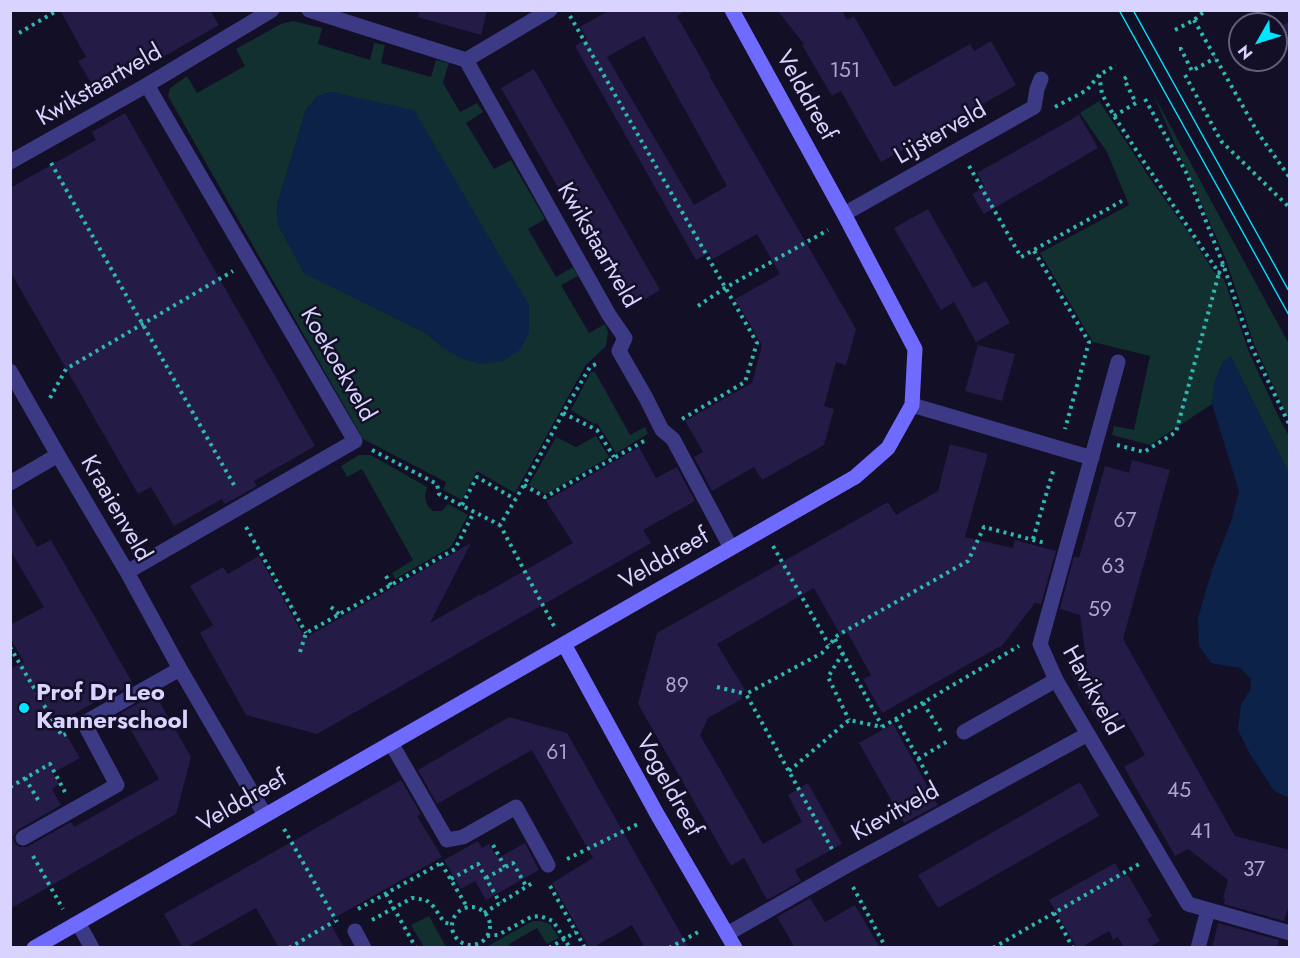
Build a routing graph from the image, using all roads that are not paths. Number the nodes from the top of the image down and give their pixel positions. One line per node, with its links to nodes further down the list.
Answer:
1 (272, 10): 5 (street, Kwikstaartveld)
2 (309, 10): 6 (street)
3 (550, 10): 6 (street)
4 (732, 10): 10 (street, Velddreef)
5 (255, 15): 8 (street, Kwikstaartveld)
6 (466, 60): 17 (street, Kwikstaartveld)
7 (1041, 79): 10 (street, Lijsterveld)
8 (147, 85): 9 (street, Kwikstaartveld); 18 (street, Koekoekveld)
9 (10, 162)
10 (845, 217): 13 (street, Velddreef)
11 (1118, 362): 15 (street, Havikveld)
12 (10, 371): 14 (street, Kraaienveld)
13 (912, 405): 15 (street); 17 (street, Velddreef)
14 (58, 455): 16 (street); 18 (street, Kraaienveld)
15 (1092, 458): 21 (street, Havikveld)
16 (10, 483)
17 (731, 548): 19 (street, Velddreef)
18 (127, 572): 20 (street, Kraaienveld)
19 (564, 644): 24 (street, Velddreef); 32 (street, Vogeldreef)
20 (180, 669): 25 (street, Kraaienveld); 26 (street)
21 (1056, 680): 22 (street); 23 (street, Havikveld)
22 (964, 732)
23 (1088, 734): 28 (street, Havikveld); 32 (street, Kievitveld)
24 (391, 743): 25 (street, Velddreef); 27 (street)
25 (269, 813): 29 (street, Velddreef)
26 (23, 838)
27 (548, 865)
28 (1208, 910): 31 (street, Havikveld); 37 (street)
29 (75, 924): 33 (street, Velddreef); 34 (street)
30 (355, 931): 35 (street)
31 (1290, 933)
32 (727, 934): 36 (street, Vogeldreef)
33 (34, 948)
34 (92, 948)
35 (364, 948)
36 (735, 948)
37 (1198, 948)

